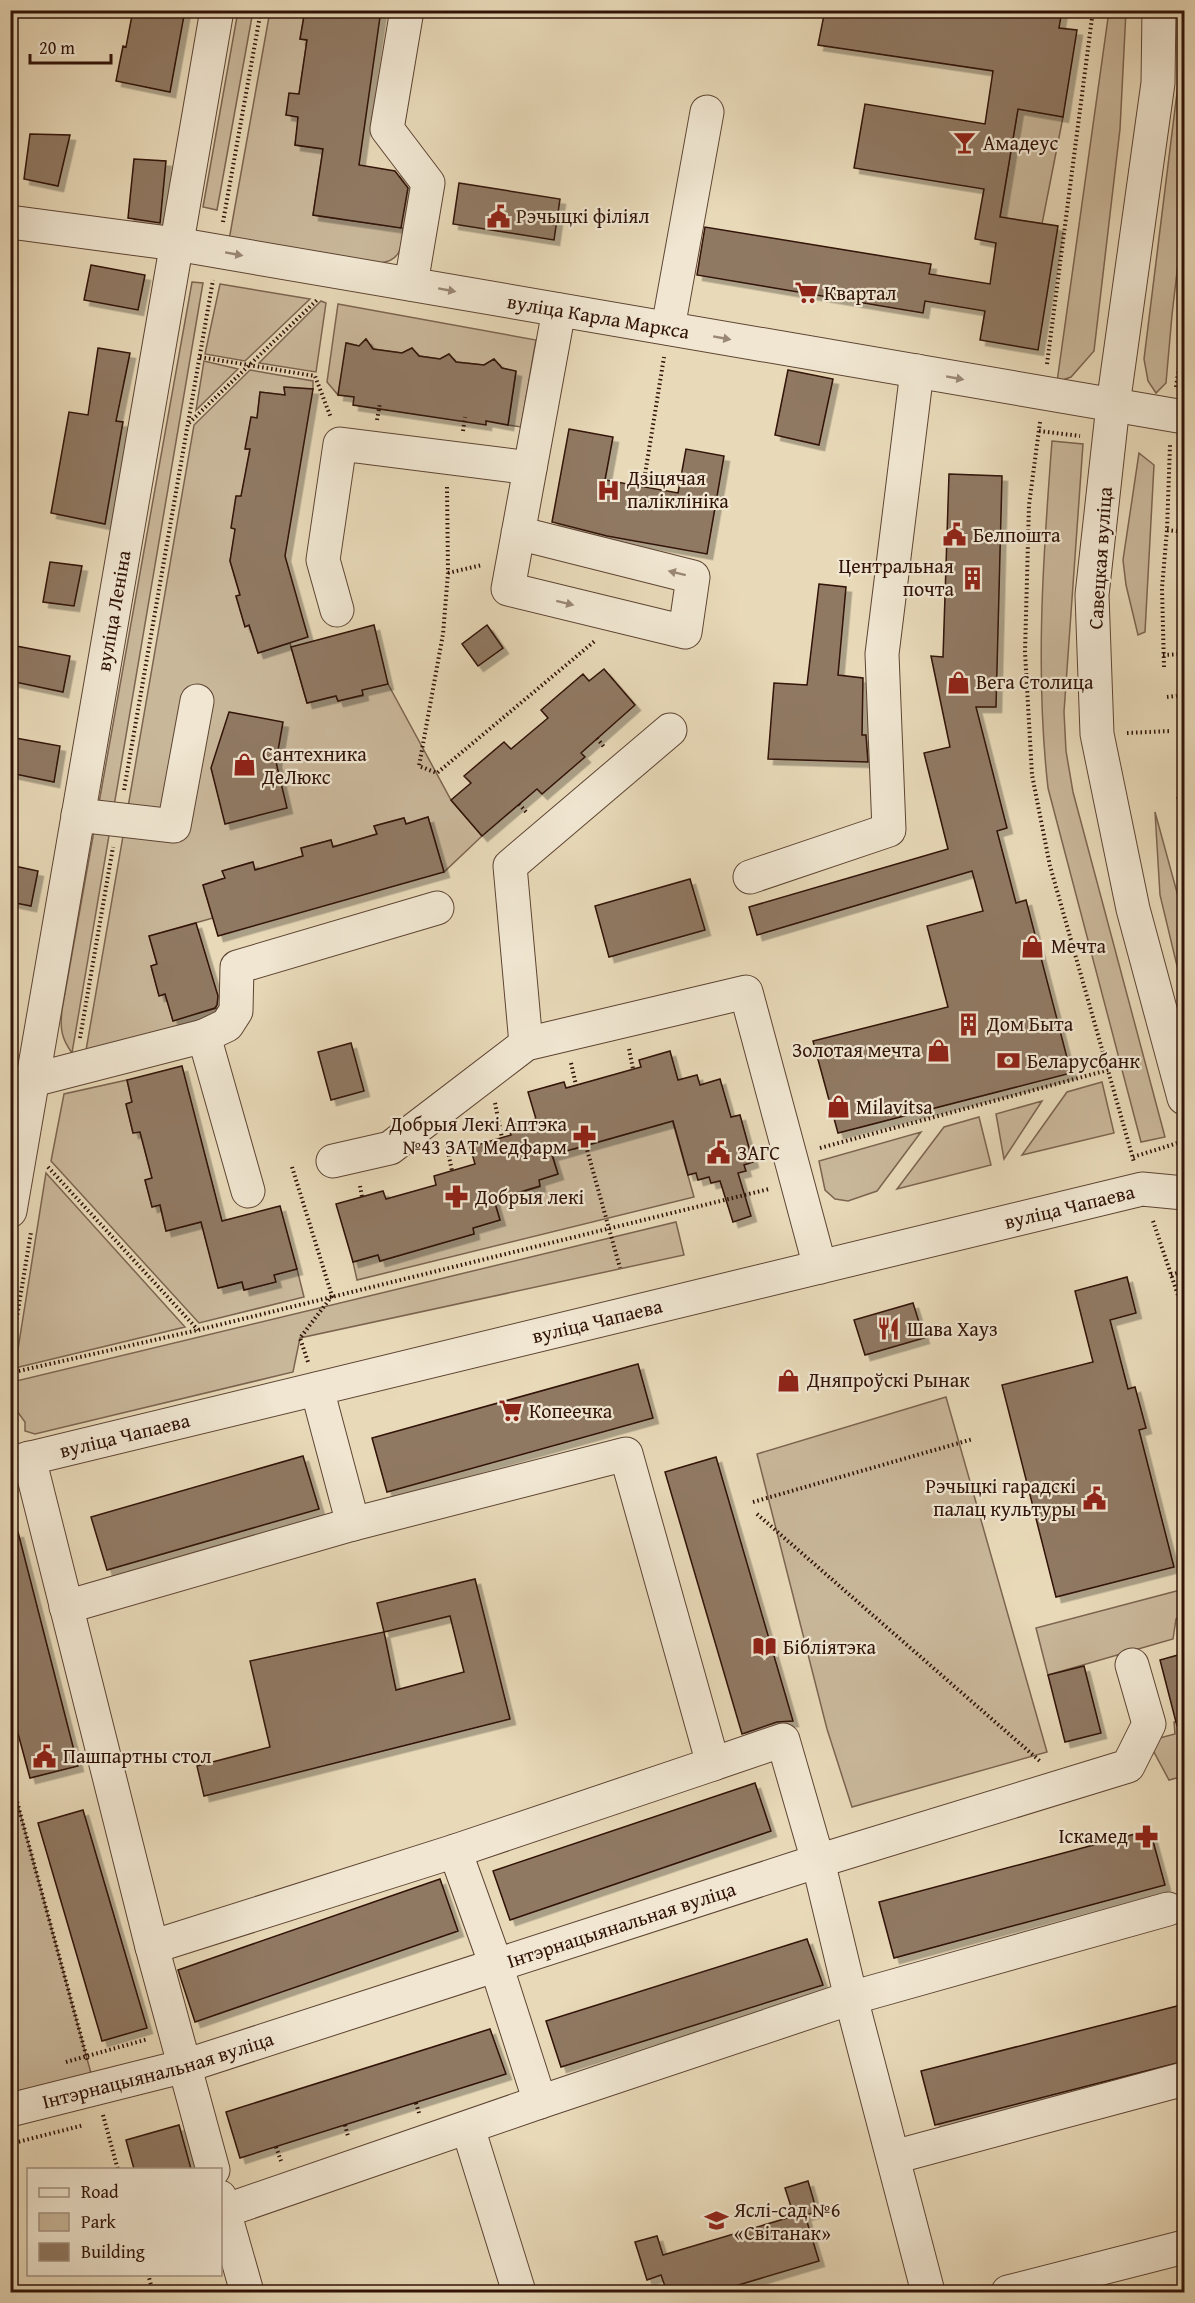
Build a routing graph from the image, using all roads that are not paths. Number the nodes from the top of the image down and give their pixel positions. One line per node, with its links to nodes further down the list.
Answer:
1 (217, 10): 6 (street, вуліца Леніна)
2 (407, 10): 7 (street)
3 (1159, 10): 11 (street, Савецкая вуліца)
4 (707, 112): 9 (street)
5 (10, 222): 6 (street, вуліца Карла Маркса)
6 (176, 244): 7 (street, вуліца Карла Маркса, one-way to 7); 18 (street, вуліца Леніна)
7 (411, 284): 8 (street, вуліца Карла Маркса, one-way to 8)
8 (559, 310): 9 (street, вуліца Карла Маркса); 13 (street)
9 (668, 328): 10 (street, вуліца Карла Маркса, one-way to 10)
10 (917, 371): 11 (street, вуліца Карла Маркса, one-way to 11); 19 (street)
11 (1113, 405): 12 (street, вуліца Карла Маркса); 24 (street, Савецкая вуліца)
12 (1178, 416)
13 (530, 468): 14 (street); 15 (street)
14 (518, 533): 14 (street, one-way to 14)
15 (337, 610)
16 (197, 700): 18 (street)
17 (670, 730): 22 (street)
18 (78, 815): 23 (street, вуліца Леніна)
19 (750, 877)
20 (437, 908): 21 (street)
21 (204, 1036): 23 (street); 26 (street)
22 (526, 1044): 25 (street); 29 (street)
23 (33, 1080): 28 (street, вуліца Леніна)
24 (1185, 1098)
25 (333, 1161)
26 (248, 1191)
27 (1185, 1193): 29 (street, вуліца Чапаева)
28 (21, 1221)
29 (820, 1267): 30 (street, вуліца Чапаева)
30 (317, 1389): 31 (street, вуліца Чапаева); 32 (street)
31 (20, 1460): 33 (street)
32 (353, 1524): 33 (street); 35 (street)
33 (66, 1607): 39 (street)
34 (1132, 1665): 37 (street, Інтэрнацыянальная вуліца)
35 (713, 1764): 36 (street); 37 (street)
36 (455, 1851): 39 (street); 40 (street)
37 (818, 1861): 40 (street, Інтэрнацыянальная вуліца); 41 (street)
38 (1168, 1909): 41 (street)
39 (152, 1947): 42 (street)
40 (496, 1965): 42 (street, Інтэрнацыянальная вуліца); 44 (street)
41 (851, 1998): 44 (street); 47 (street)
42 (185, 2066): 45 (street, Інтэрнацыянальная вуліца); 48 (street)
43 (1185, 2079): 47 (street)
44 (540, 2102): 46 (street)
45 (10, 2110)
46 (468, 2128): 49 (street); 52 (street)
47 (894, 2157): 53 (street)
48 (213, 2168)
49 (222, 2204): 51 (street)
50 (1185, 2247): 54 (street)
51 (247, 2292)
52 (519, 2292)
53 (928, 2292)
54 (1008, 2292)

